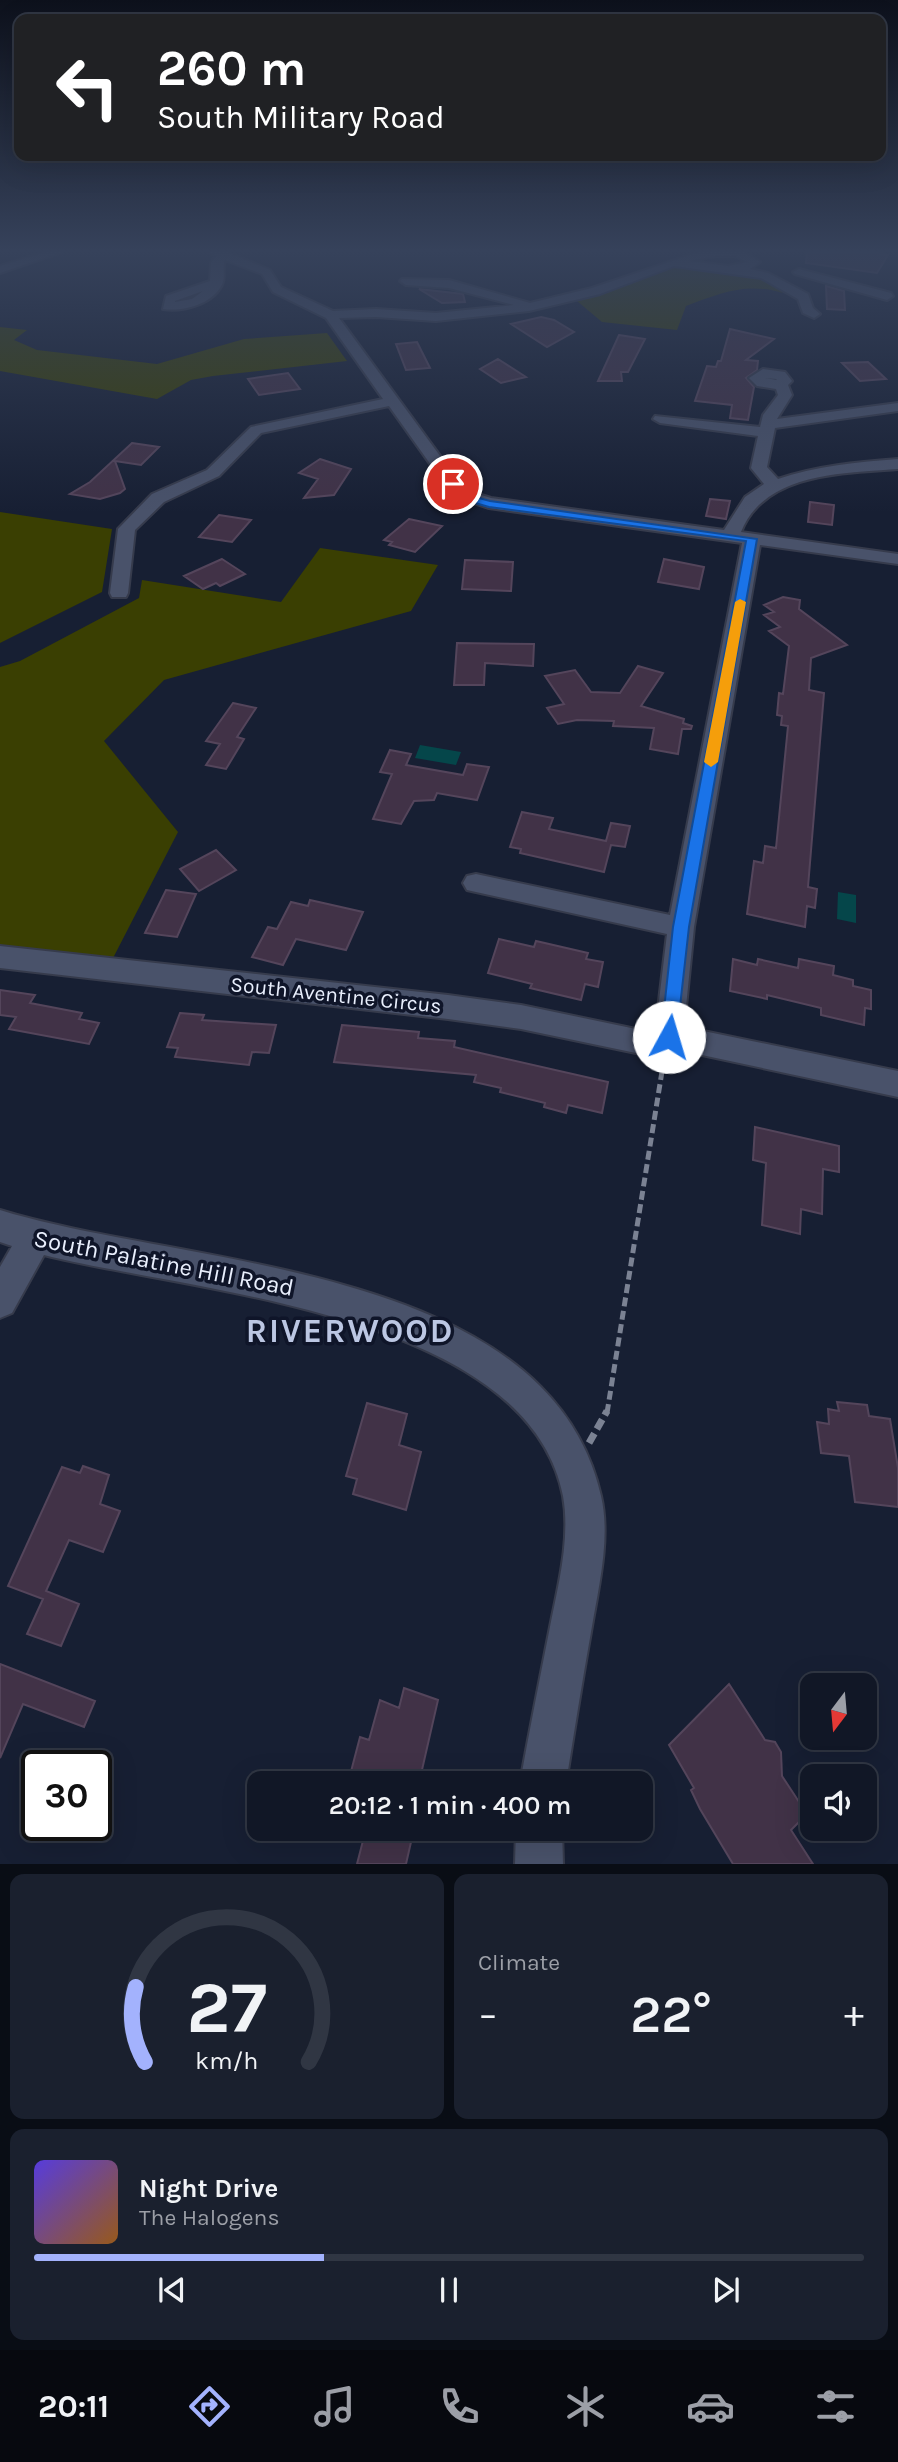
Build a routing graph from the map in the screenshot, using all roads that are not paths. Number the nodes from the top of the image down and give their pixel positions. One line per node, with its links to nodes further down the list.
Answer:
1 (348, 339): 3 (street)
2 (781, 384): 6 (street)
3 (393, 401): 9 (street); 11 (street)
4 (898, 407): 6 (street)
5 (660, 419): 6 (street)
6 (766, 429): 8 (street)
7 (898, 464): 8 (street)
8 (775, 486): 9 (street)
9 (741, 537): 10 (street); 13 (street)
10 (898, 559)
11 (119, 593)
12 (476, 883): 13 (street)
13 (681, 927): 15 (street)
14 (0, 957): 15 (street, South Aventine Circus)
15 (669, 1037): 16 (street, South Aventine Circus)
16 (898, 1084)
17 (0, 1226): 18 (street, South Palatine Hill Road)
18 (35, 1238): 19 (street); 20 (street, South Palatine Hill Road)
19 (0, 1301)
20 (545, 1771)
21 (539, 1841): 22 (street)
22 (539, 1864)

